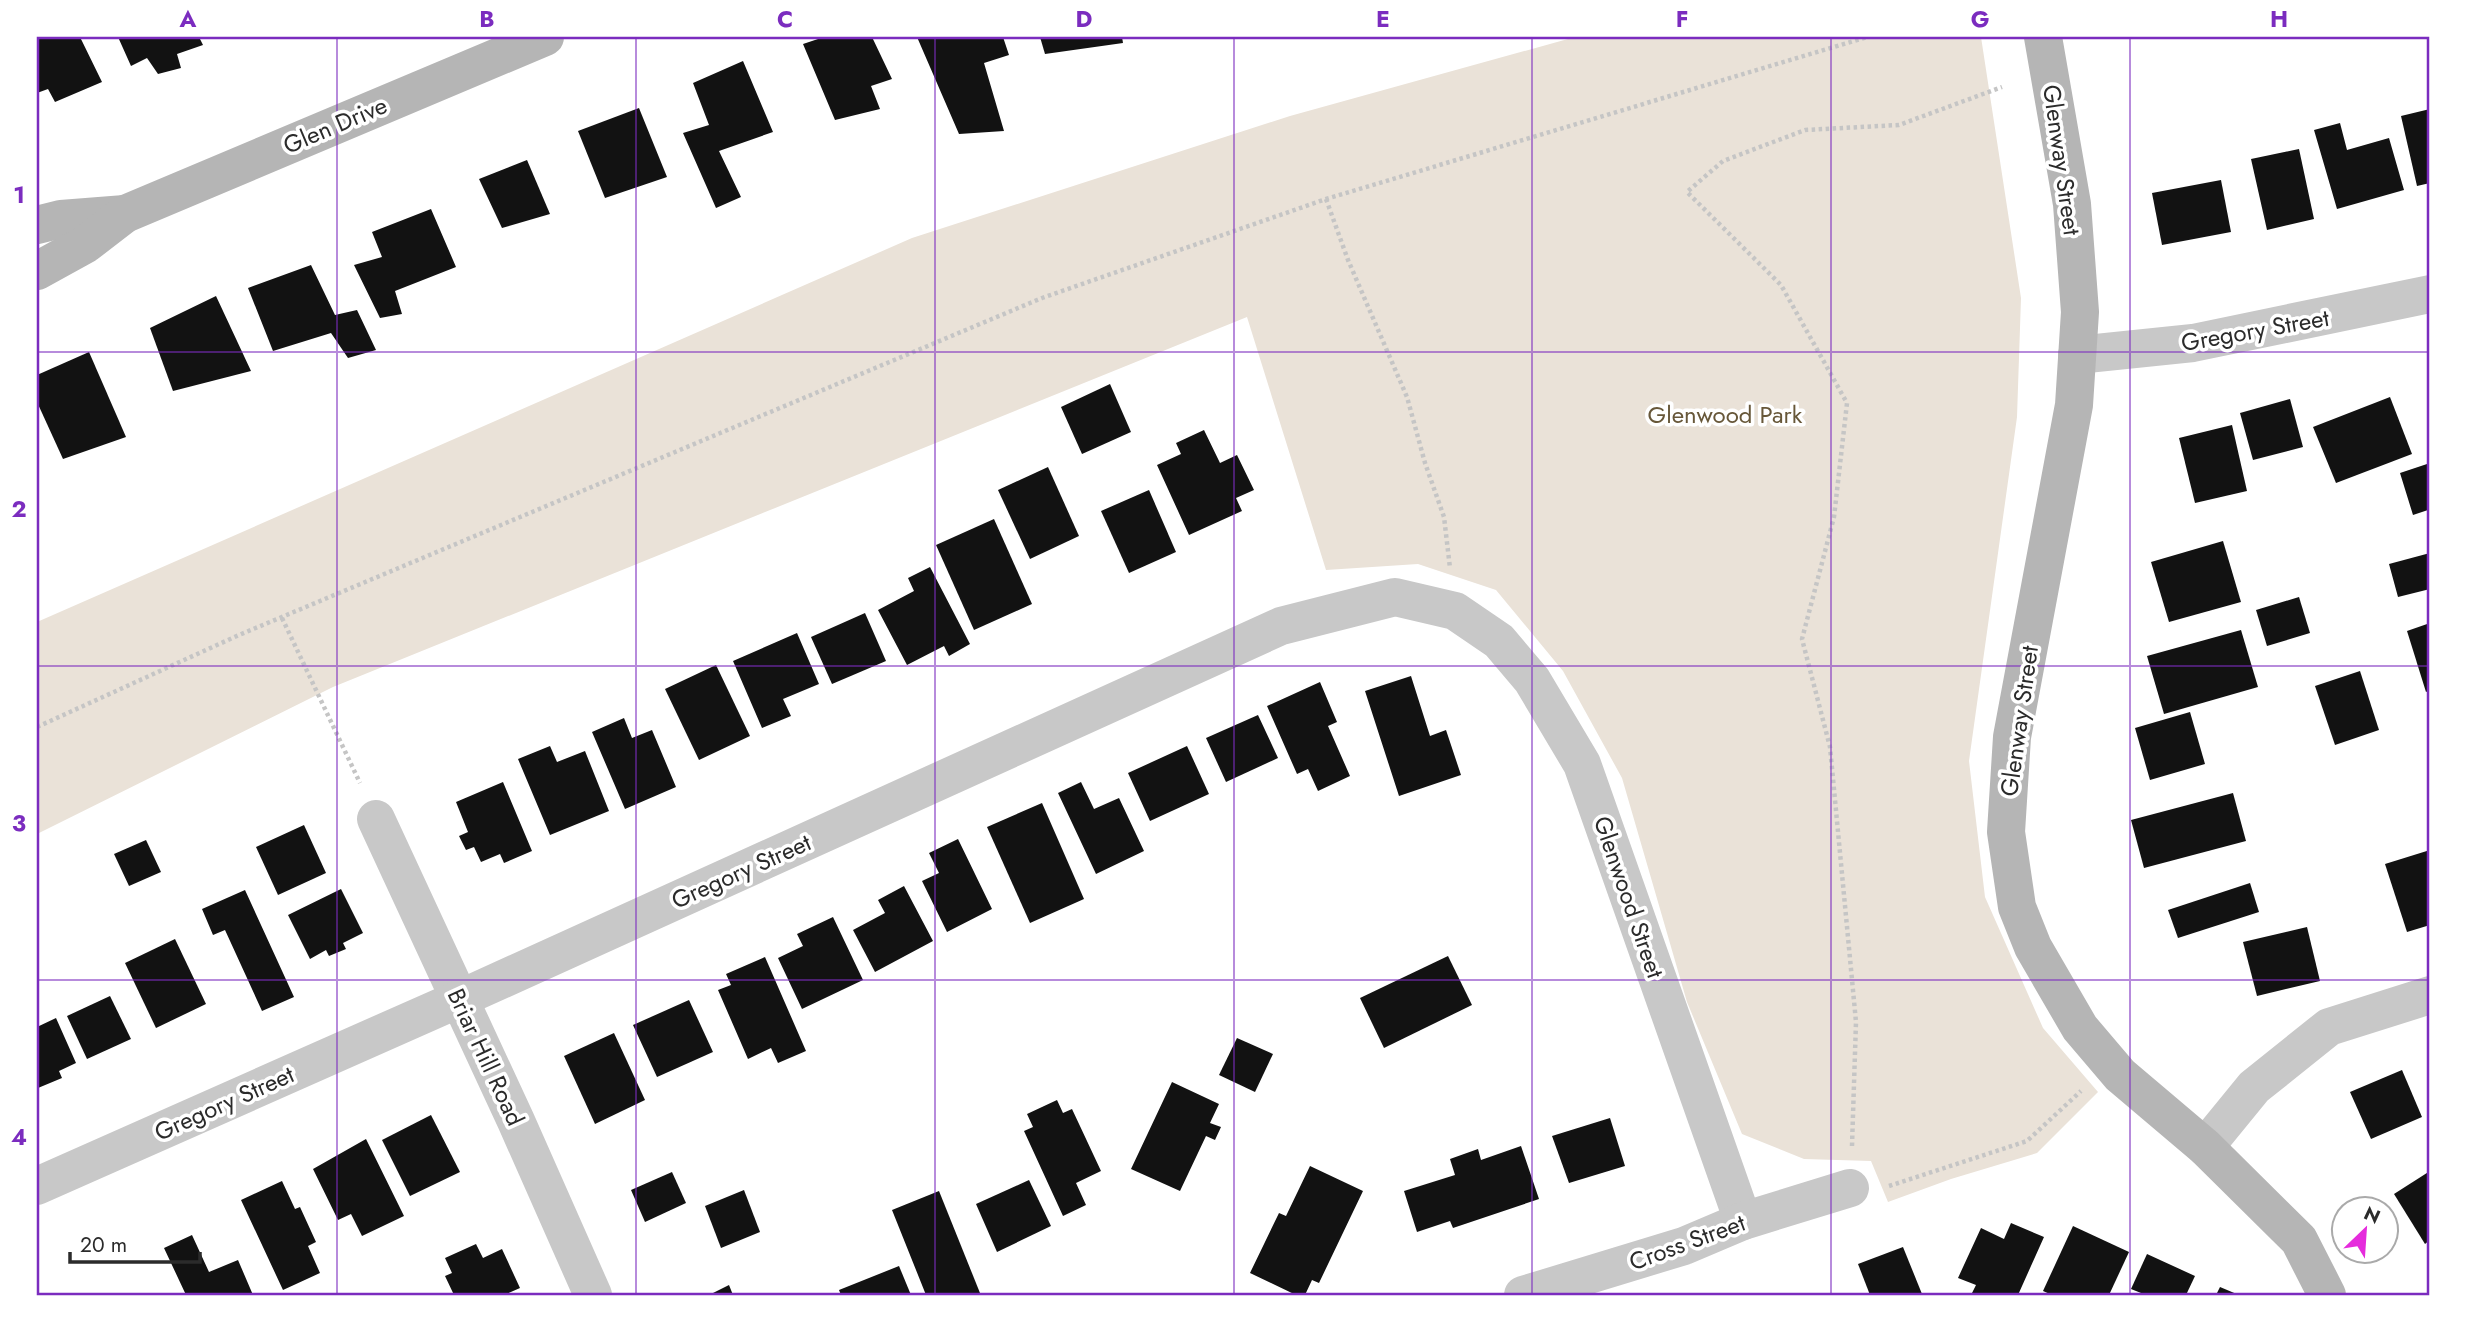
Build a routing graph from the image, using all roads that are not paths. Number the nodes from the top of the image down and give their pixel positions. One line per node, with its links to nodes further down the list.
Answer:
1 (545, 37): 3 (street, Glen Drive)
2 (2043, 37): 7 (street, Glenway Street)
3 (125, 214): 4 (street, Glen Drive); 5 (street, Glen Drive)
4 (37, 225)
5 (37, 271)
6 (2430, 294): 7 (street, Gregory Street)
7 (2077, 355): 12 (street, Glenway Street)
8 (1455, 611): 11 (street, Gregory Street); 15 (street, Glenwood Street)
9 (376, 819): 11 (street, Briar Hill Road)
10 (2430, 995): 12 (street)
11 (459, 999): 13 (street, Gregory Street); 16 (street, Briar Hill Road)
12 (2205, 1147): 18 (street, Glenway Street)
13 (37, 1186)
14 (1850, 1188): 15 (street, Cross Street)
15 (1743, 1221): 17 (street, Cross Street)
16 (593, 1295)
17 (1523, 1295)
18 (2327, 1295)

